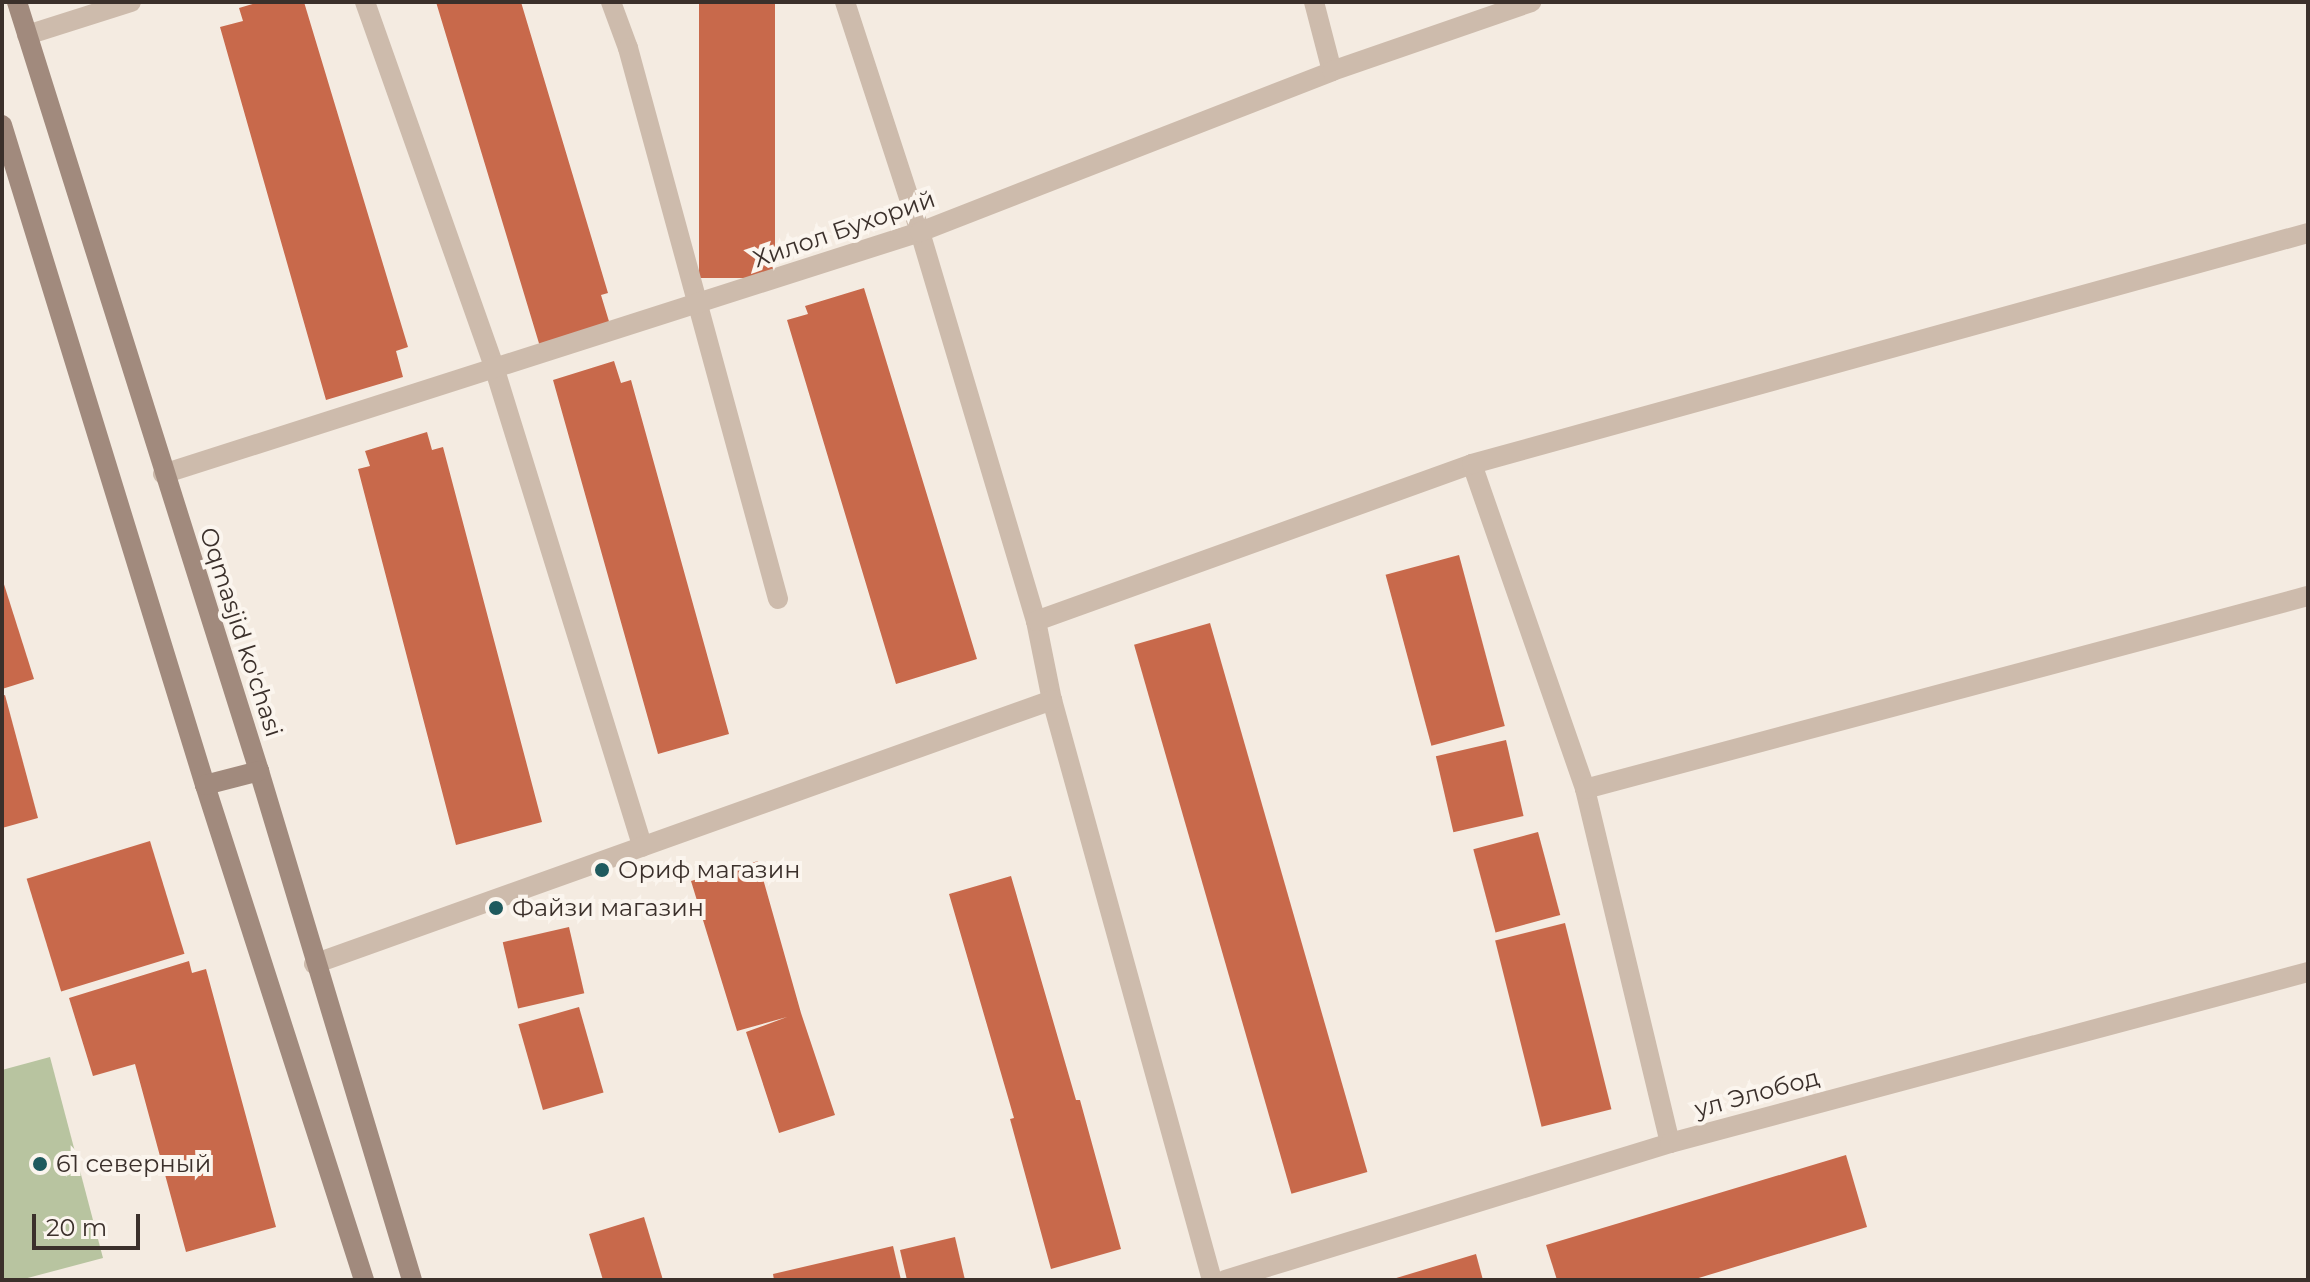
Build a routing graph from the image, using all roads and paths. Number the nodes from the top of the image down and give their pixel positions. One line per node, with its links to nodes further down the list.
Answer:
1 (17, 2): 8 (main road, Oqmasjid ko'chasi)
2 (131, 2): 8 (street)
3 (365, 2): 14 (street)
4 (611, 2): 13 (street)
5 (845, 2): 11 (street)
6 (1314, 2): 9 (street)
7 (1531, 2): 9 (street, Хилол Бухорий)
8 (27, 35): 16 (main road, Oqmasjid ko'chasi)
9 (1332, 71): 11 (street, Хилол Бухорий)
10 (2, 125): 22 (main road)
11 (920, 232): 13 (street, Хилол Бухорий); 19 (street)
12 (2308, 233): 15 (street)
13 (697, 306): 14 (street, Хилол Бухорий); 18 (street)
14 (495, 370): 16 (street, Хилол Бухорий); 24 (street)
15 (1472, 464): 19 (street); 23 (street)
16 (163, 474): 21 (main road, Oqmasjid ko'chasi)
17 (2308, 596): 23 (street)
18 (778, 599)
19 (1036, 621): 20 (street)
20 (1052, 700): 24 (street); 30 (street)
21 (259, 771): 22 (main road); 25 (main road, Oqmasjid ko'chasi)
22 (205, 785): 28 (main road)
23 (1585, 789): 27 (street)
24 (643, 847): 25 (street)
25 (314, 964): 29 (main road, Oqmasjid ko'chasi)
26 (2308, 972): 27 (street, ул Элобод)
27 (1670, 1143): 31 (street, ул Элобод)
28 (364, 1280)
29 (412, 1280)
30 (1212, 1280)
31 (1225, 1280)

